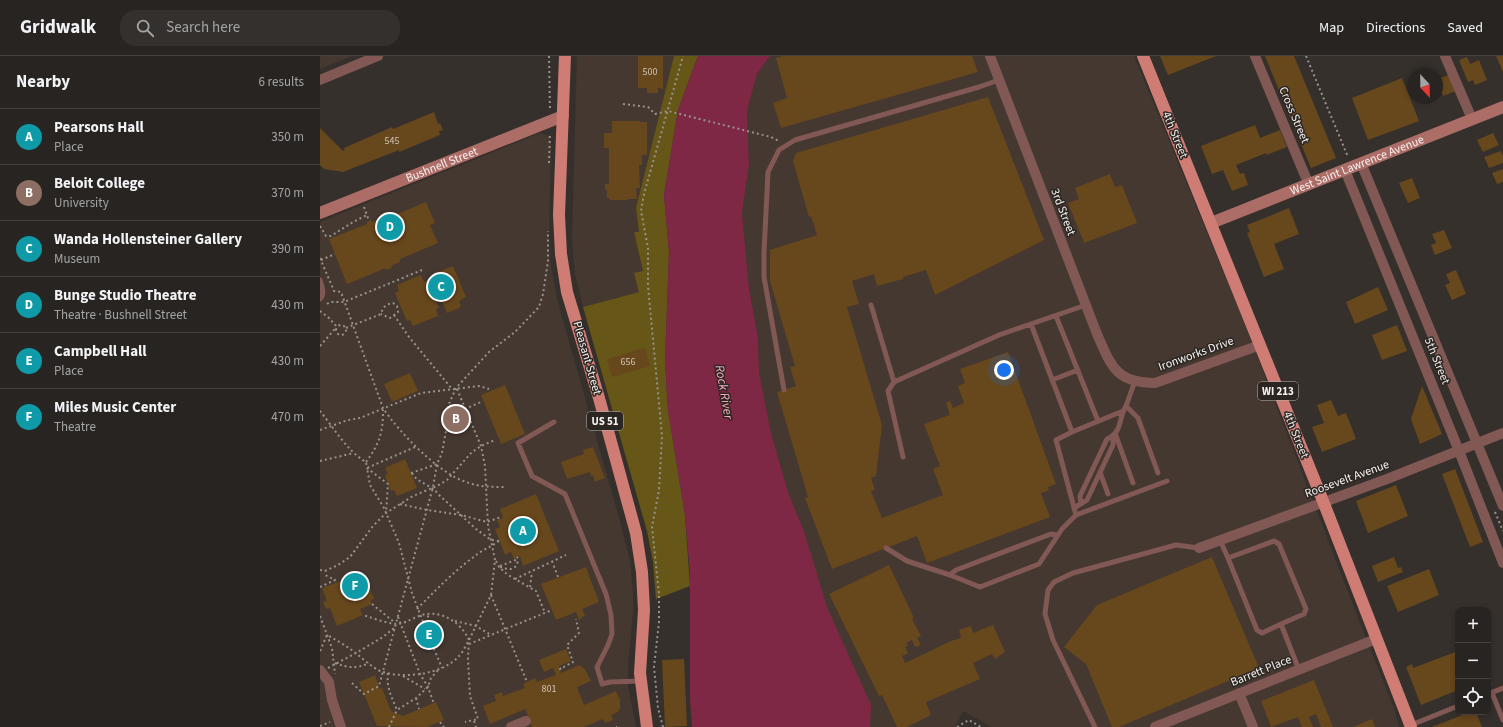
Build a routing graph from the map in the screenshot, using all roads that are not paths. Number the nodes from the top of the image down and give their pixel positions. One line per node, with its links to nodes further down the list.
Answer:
1 (378, 56): 7 (street)
2 (565, 56): 10 (main road, Pleasant Street / US 51)
3 (990, 56): 8 (street, 3rd Street)
4 (1143, 56): 16 (main road, 4th Street / WI 213)
5 (1255, 56): 14 (street, Cross Street)
6 (1445, 56): 11 (street)
7 (320, 80)
8 (999, 80): 20 (street, 3rd Street); 29 (lane)
9 (1503, 107): 11 (street, West Saint Lawrence Avenue)
10 (563, 116): 15 (street, Bushnell Street); 63 (main road, Pleasant Street / US 51)
11 (1472, 119): 12 (street, West Saint Lawrence Avenue)
12 (1361, 163): 13 (street, West Saint Lawrence Avenue); 37 (street, 5th Street)
13 (1345, 170): 14 (street, West Saint Lawrence Avenue); 38 (street, 5th Street)
14 (1309, 185): 16 (street, West Saint Lawrence Avenue)
15 (320, 213)
16 (1211, 223): 23 (main road, 4th Street / WI 213)
17 (320, 280): 18 (lane)
18 (320, 299)
19 (871, 304): 28 (lane)
20 (1086, 305): 21 (lane); 25 (street, 3rd Street)
21 (1056, 316): 22 (lane); 24 (lane)
22 (1031, 324): 26 (lane); 28 (lane)
23 (1260, 345): 27 (street, Ironworks Drive); 47 (main road, 4th Street / WI 213)
24 (1078, 370): 26 (lane); 32 (lane)
25 (1119, 373): 27 (street, Ironworks Drive)
26 (1052, 380): 34 (lane)
27 (1135, 381): 30 (lane)
28 (894, 382): 41 (lane)
29 (784, 390)
30 (1126, 406): 31 (lane); 43 (lane)
31 (1122, 411): 32 (lane); 36 (lane)
32 (1098, 421): 34 (lane)
33 (554, 422): 63 (lane)
34 (1072, 432): 50 (lane)
35 (1503, 434): 37 (street, Roosevelt Avenue)
36 (1114, 435): 39 (lane); 40 (lane); 45 (lane)
37 (1478, 443): 38 (street, Roosevelt Avenue); 49 (street, 5th Street)
38 (1459, 451): 47 (street, Roosevelt Avenue); 57 (street, 5th Street)
39 (1101, 454): 40 (lane); 48 (lane)
40 (1107, 456): 42 (lane)
41 (903, 457)
42 (1100, 472): 46 (lane); 48 (lane)
43 (1158, 473)
44 (1167, 481): 51 (lane)
45 (1133, 482)
46 (1108, 494)
47 (1323, 501): 53 (street, Roosevelt Avenue); 60 (main road, 4th Street / WI 213)
48 (1081, 504): 50 (lane)
49 (1503, 506)
50 (1074, 508): 51 (lane)
51 (1076, 515): 52 (lane)
52 (1058, 535): 58 (lane); 58 (lane)
53 (1220, 540): 55 (street, Roosevelt Avenue); 56 (lane)
54 (886, 548): 58 (lane)
55 (1199, 548): 75 (lane)
56 (1228, 558): 59 (lane); 59 (lane)
57 (1503, 563)
58 (950, 575)
59 (1281, 624): 61 (lane)
60 (1376, 639): 61 (street, Barrett Place); 71 (main road, 4th Street / WI 213)
61 (1299, 670): 65 (street, Barrett Place)
62 (321, 671): 72 (street)
63 (640, 681): 74 (main road, Pleasant Street / US 51)
64 (1503, 688): 66 (lane)
65 (1239, 693): 76 (street, Barrett Place); 77 (street)
66 (1491, 693)
67 (1491, 695): 69 (lane)
68 (1455, 707): 71 (lane)
69 (1503, 720)
70 (526, 721): 73 (street)
71 (1410, 726)
72 (340, 727)
73 (511, 727)
74 (647, 727)
75 (1094, 727)
76 (1155, 727)
77 (1253, 727)

